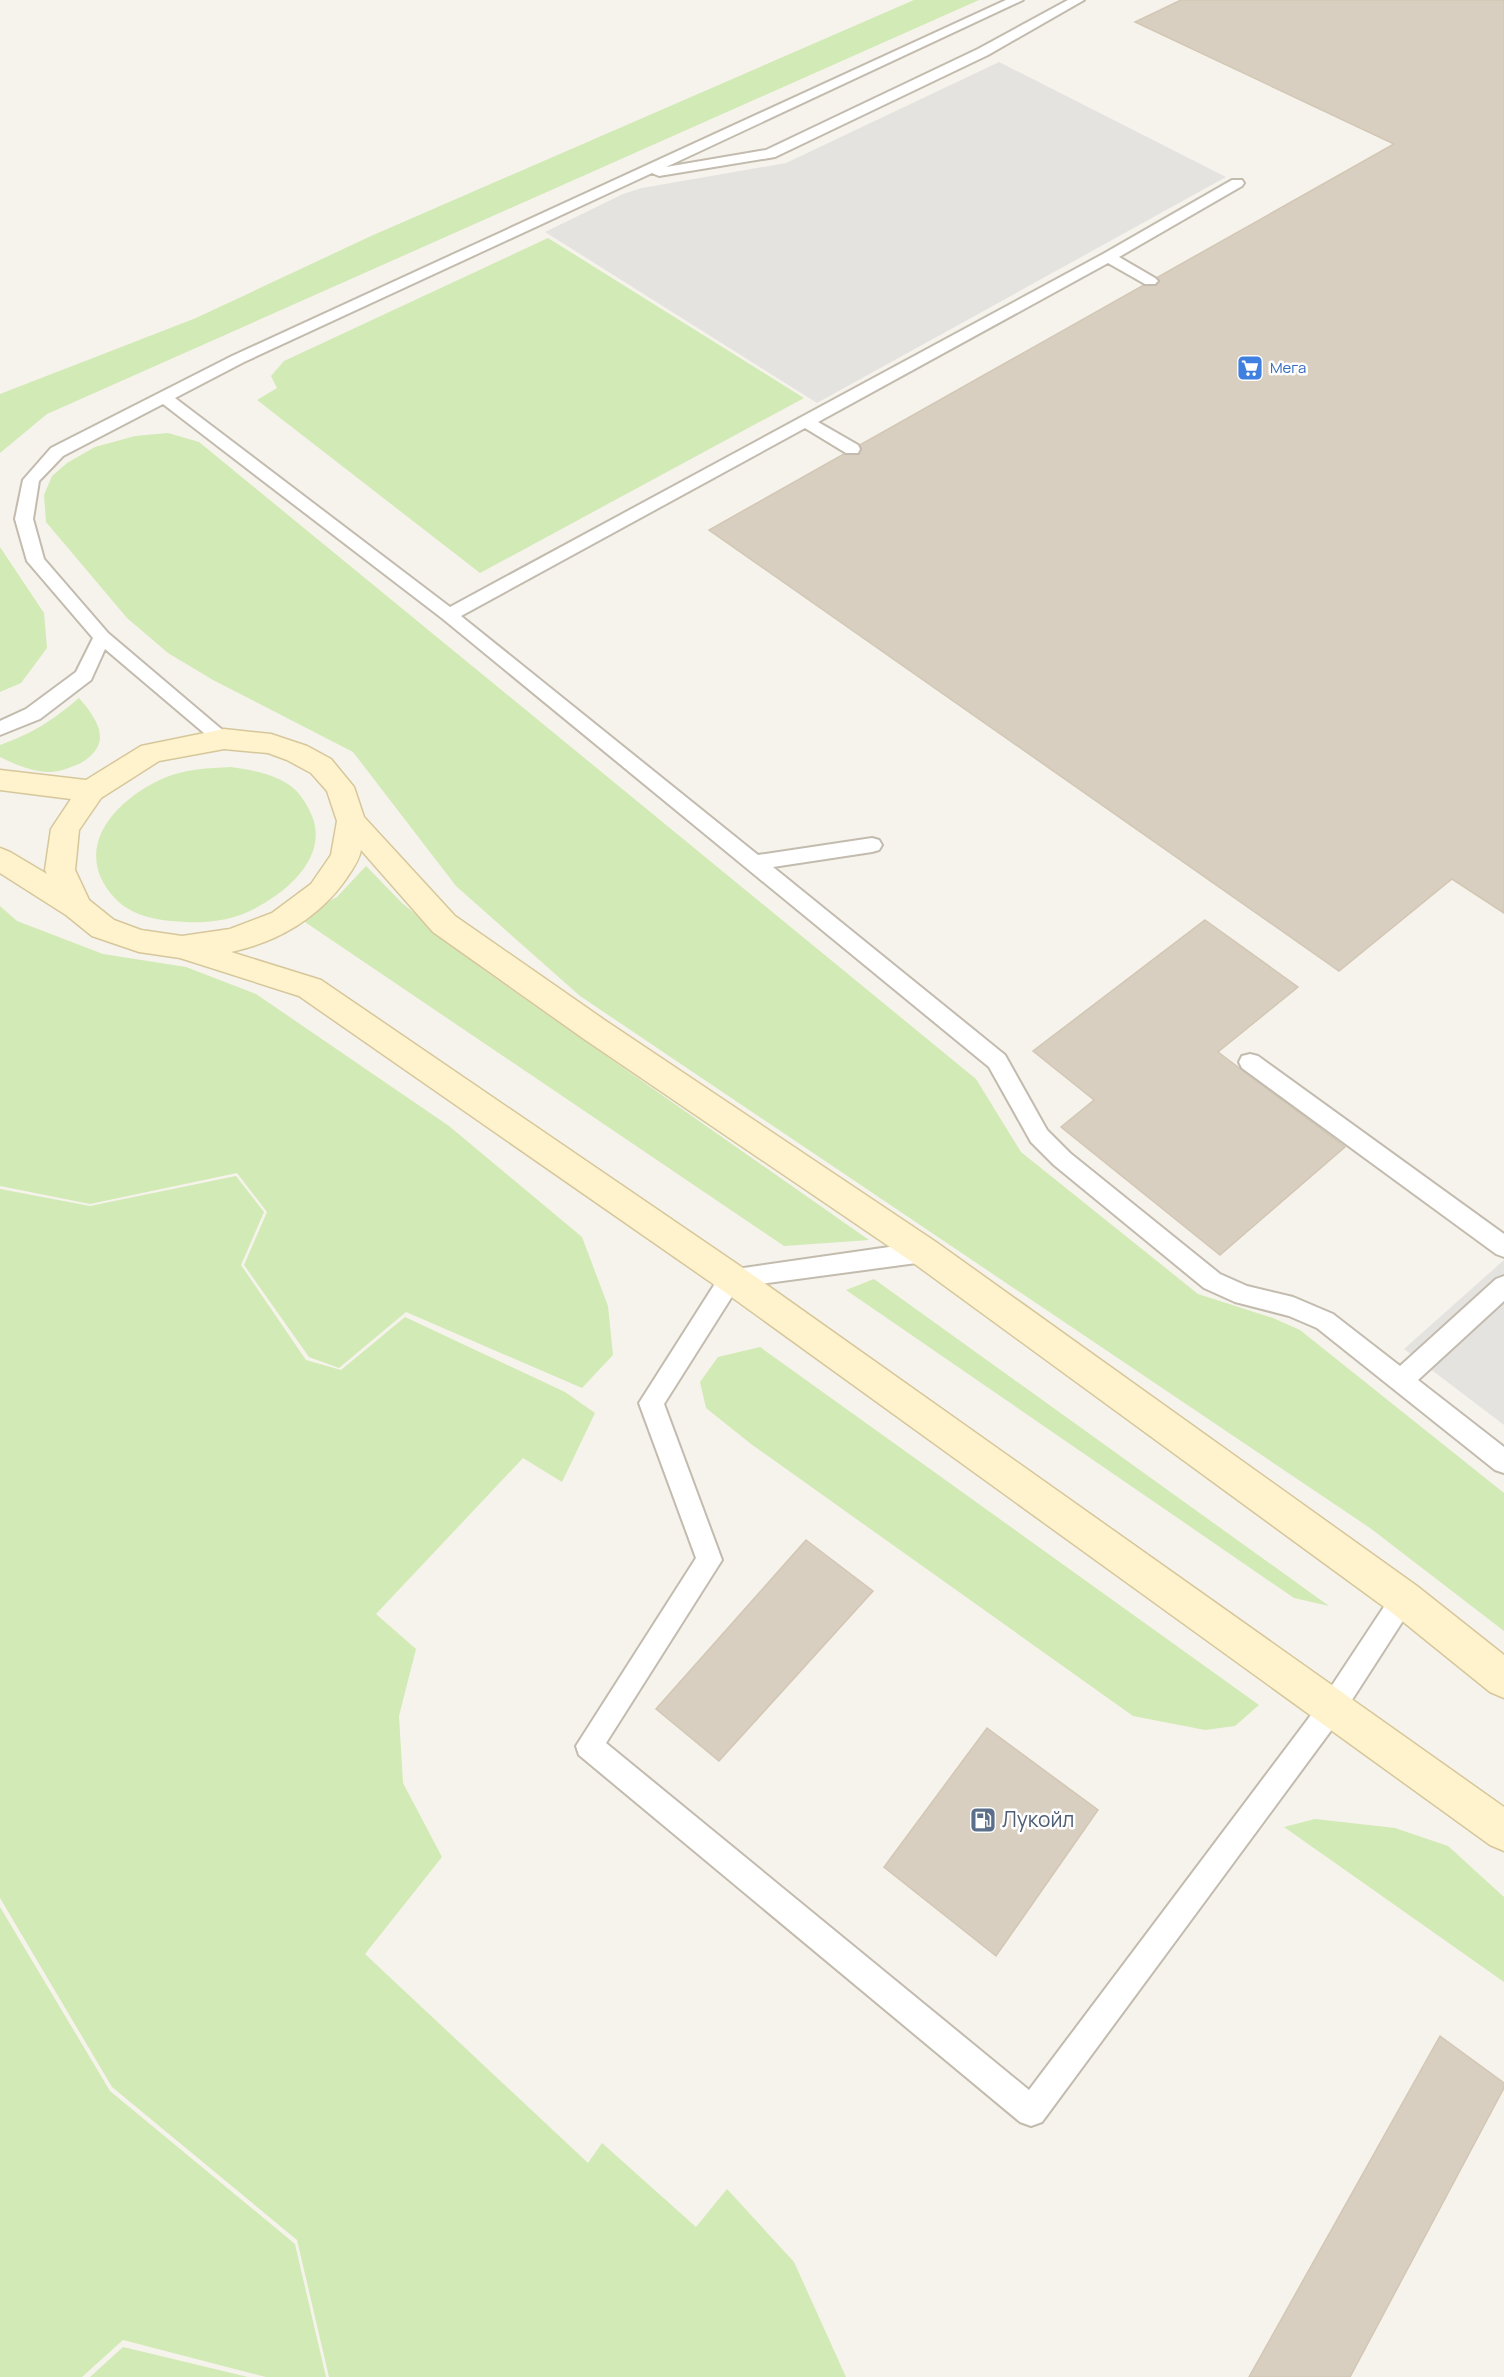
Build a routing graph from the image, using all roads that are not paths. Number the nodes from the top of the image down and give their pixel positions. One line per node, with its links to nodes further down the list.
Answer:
1 (1017, 0): 3 (lane)
2 (1078, 0): 3 (lane)
3 (628, 177): 7 (lane)
4 (1237, 183): 5 (lane)
5 (1108, 257): 6 (lane); 8 (lane)
6 (1150, 281)
7 (164, 397): 10 (lane); 11 (lane)
8 (804, 421): 9 (lane); 10 (lane)
9 (852, 449)
10 (449, 615): 19 (lane)
11 (102, 637): 12 (lane); 13 (lane)
12 (0, 729)
13 (224, 739): 15 (main road); 16 (main road)
14 (0, 780): 15 (main road)
15 (91, 791): 20 (main road)
16 (351, 821): 21 (main road); 24 (main road)
17 (872, 845): 19 (lane)
18 (0, 859): 20 (main road)
19 (754, 863): 27 (lane)
20 (77, 907): 21 (main road)
21 (180, 947): 25 (main road)
22 (1250, 1062): 23 (lane)
23 (1504, 1247)
24 (924, 1252): 25 (lane); 29 (main road)
25 (731, 1278): 31 (main road); 31 (lane)
26 (1504, 1286): 27 (lane)
27 (1401, 1380): 28 (lane)
28 (1504, 1462)
29 (1404, 1599): 30 (main road); 31 (lane)
30 (1504, 1678)
31 (1332, 1708): 32 (main road)
32 (1504, 1831)

